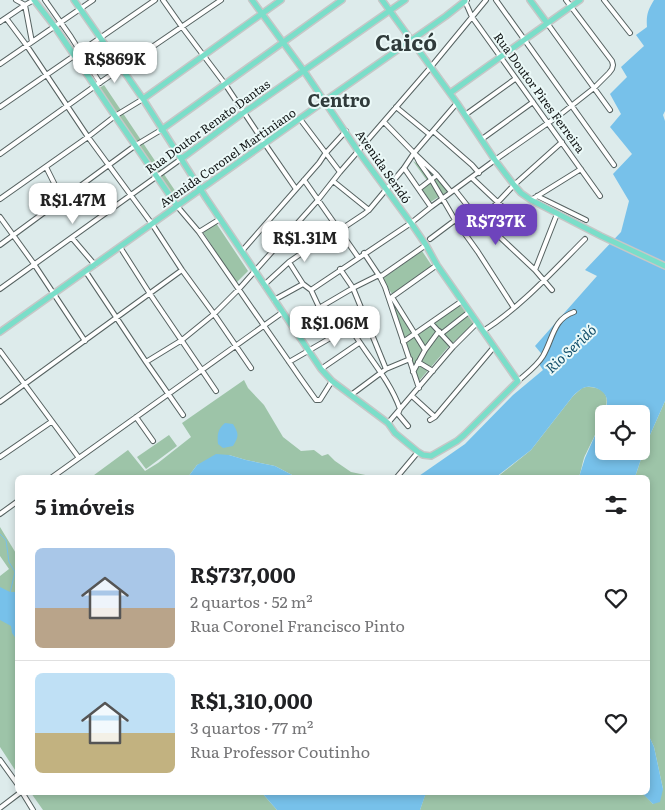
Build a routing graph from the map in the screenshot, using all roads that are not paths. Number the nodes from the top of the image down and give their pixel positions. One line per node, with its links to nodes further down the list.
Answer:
1 (16, 0): 21 (street)
2 (34, 0): 21 (street); 27 (main road)
3 (45, 0): 23 (street)
4 (74, 0): 24 (main road)
5 (93, 0): 24 (street)
6 (155, 0): 37 (street)
7 (163, 0): 34 (street)
8 (221, 0): 34 (street)
9 (252, 0): 26 (main road, Avenida Seridó)
10 (280, 0): 26 (main road)
11 (342, 0): 42 (main road)
12 (382, 0): 25 (main road)
13 (405, 0): 25 (main road, Rua Doutor Renato Dantas)
14 (466, 0): 28 (street, Rua Doutor Pires Ferreira); 40 (main road, Avenida Coronel Martiniano)
15 (486, 0): 28 (street)
16 (496, 0): 38 (street)
17 (530, 0): 32 (main road)
18 (566, 0): 22 (street)
19 (580, 0): 22 (main road)
20 (604, 0): 35 (street)
21 (25, 5): 29 (street); 41 (street)
22 (570, 6): 32 (main road); 57 (street)
23 (52, 9): 27 (street); 31 (street)
24 (80, 9): 31 (street); 37 (main road)
25 (390, 11): 40 (main road); 52 (main road, Rua Doutor Renato Dantas)
26 (262, 13): 42 (main road, Avenida Seridó); 45 (main road)
27 (45, 14): 33 (main road)
28 (472, 17): 47 (street, Rua Doutor Pires Ferreira); 51 (street)
29 (6, 18): 30 (street); 43 (street)
30 (0, 22)
31 (61, 22): 33 (street); 36 (street)
32 (547, 23): 38 (main road); 57 (street)
33 (55, 27): 39 (main road); 41 (street)
34 (182, 27): 45 (street); 50 (street)
35 (630, 33)
36 (71, 37): 39 (street); 44 (street)
37 (101, 37): 44 (street); 50 (main road)
38 (524, 40): 47 (main road); 64 (street)
39 (65, 41): 46 (main road)
40 (411, 41): 51 (main road); 60 (main road, Avenida Coronel Martiniano)
41 (32, 42): 43 (street)
42 (283, 42): 52 (main road, Avenida Seridó); 56 (main road)
43 (27, 46): 48 (street); 53 (street)
44 (80, 51): 46 (street); 49 (street)
45 (204, 54): 56 (street); 59 (main road)
46 (74, 55): 49 (main road); 53 (street)
47 (500, 56): 54 (street, Rua Doutor Pires Ferreira); 58 (main road)
48 (0, 64)
49 (87, 68): 55 (main road)
50 (121, 68): 55 (street); 59 (main road)
51 (430, 68): 58 (main road); 66 (street)
52 (304, 71): 60 (main road, Avenida Seridó); 68 (main road, Rua Doutor Renato Dantas)
53 (46, 76): 63 (street); 65 (street)
54 (515, 79): 61 (street, Rua Doutor Pires Ferreira); 69 (street)
55 (97, 84): 63 (street); 70 (main road)
56 (225, 84): 68 (street); 74 (main road)
57 (594, 88): 64 (street); 67 (street)
58 (450, 93): 62 (main road)
59 (143, 99): 70 (street); 74 (main road)
60 (325, 102): 71 (main road, Avenida Coronel Martiniano); 75 (main road, Avenida Seridó)
61 (533, 102): 73 (street, Rua Doutor Pires Ferreira); 78 (street)
62 (457, 103): 69 (main road); 76 (street)
63 (68, 106): 77 (street); 83 (street)
64 (572, 106): 73 (street); 88 (street)
65 (0, 107)
66 (396, 107): 72 (street); 76 (street)
67 (610, 110)
68 (244, 113): 80 (street); 86 (main road, Rua Doutor Renato Dantas)
69 (465, 115): 78 (main road)
70 (115, 116): 77 (street); 81 (main road)
71 (300, 119): 80 (main road, Avenida Coronel Martiniano); 84 (street)
72 (384, 122): 82 (street); 85 (street)
73 (548, 122): 79 (street, Rua Doutor Pires Ferreira); 87 (street)
74 (161, 130): 81 (street); 86 (main road)
75 (346, 130): 82 (main road, Avenida Seridó); 84 (street)
76 (431, 132): 85 (street); 94 (street)
77 (88, 137): 89 (street); 90 (street)
78 (482, 140): 87 (main road)
79 (562, 142): 92 (street, Rua Doutor Pires Ferreira); 101 (street)
80 (265, 144): 103 (street); 105 (main road, Avenida Coronel Martiniano)
81 (136, 145): 89 (street); 96 (main road)
82 (358, 151): 93 (street); 102 (main road, Avenida Seridó)
83 (0, 154)
84 (326, 154): 93 (street); 98 (street)
85 (415, 154): 91 (street); 95 (street); 99 (street)
86 (181, 159): 96 (street, Rua Doutor Renato Dantas); 105 (main road)
87 (495, 160): 94 (street); 101 (main road)
88 (614, 164)
89 (109, 165): 107 (street); 110 (street)
90 (46, 167): 110 (street); 111 (street)
91 (404, 168): 102 (street); 104 (street)
92 (581, 169): 108 (street); 109 (street, Rua Doutor Pires Ferreira)
93 (340, 172): 100 (street)
94 (479, 173): 97 (street)
95 (437, 175): 99 (street); 106 (street)
96 (157, 177): 107 (street, Rua Doutor Renato Dantas); 116 (main road)
97 (472, 178): 106 (street); 115 (street)
98 (304, 180): 103 (street); 113 (street)
99 (431, 180): 104 (street); 112 (street)
100 (333, 181): 113 (street); 119 (street)
101 (514, 185): 114 (main road); 115 (street)
102 (386, 188): 119 (street); 126 (main road, Avenida Seridó)
103 (296, 189): 138 (street)
104 (419, 189): 117 (street)
105 (201, 190): 116 (main road, Avenida Coronel Martiniano); 122 (main road)
106 (453, 191): 112 (street); 118 (street)
107 (130, 196): 127 (street); 132 (street, Rua Doutor Renato Dantas)
108 (537, 196): 114 (street); 125 (street)
109 (600, 196)
110 (64, 198): 131 (street)
111 (0, 199)
112 (442, 199): 117 (street); 124 (street)
113 (318, 200): 129 (street); 149 (street)
114 (531, 200): 120 (main road)
115 (497, 202): 123 (street); 128 (street)
116 (178, 206): 127 (main road, Avenida Coronel Martiniano); 130 (street)
117 (431, 207): 126 (street)
118 (470, 209): 123 (street); 124 (street)
119 (369, 210): 129 (street)
120 (557, 214): 145 (main road); 148 (street)
121 (0, 217): 131 (street)
122 (220, 219): 130 (street); 138 (main road)
123 (482, 219): 148 (street)
124 (455, 220): 133 (street); 166 (street)
125 (586, 220)
126 (411, 223): 136 (main road, Avenida Seridó); 139 (street)
127 (152, 224): 137 (main road, Avenida Coronel Martiniano); 147 (street)
128 (524, 227)
129 (339, 229): 140 (street); 141 (street)
130 (199, 232): 157 (street)
131 (13, 235): 135 (street); 142 (street)
132 (72, 238): 142 (street, Rua Doutor Renato Dantas); 143 (street)
133 (430, 239)
134 (585, 240): 152 (street)
135 (0, 245)
136 (426, 245): 144 (main road, Avenida Seridó); 151 (street)
137 (120, 247): 143 (main road, Avenida Coronel Martiniano); 160 (street)
138 (242, 251): 149 (main road)
139 (364, 253): 140 (street); 151 (street)
140 (358, 257): 146 (street)
141 (290, 262): 153 (street); 154 (street)
142 (34, 264): 156 (street, Rua Doutor Renato Dantas); 161 (street)
143 (95, 265): 150 (main road, Avenida Coronel Martiniano)
144 (437, 265): 162 (street); 164 (main road, Avenida Seridó)
145 (665, 266)
146 (340, 269): 155 (street); 158 (street)
147 (182, 270): 160 (street); 170 (street)
148 (535, 270): 152 (street)
149 (255, 271): 154 (main road); 157 (street)
150 (86, 272): 161 (main road, Avenida Coronel Martiniano); 171 (street)
151 (379, 276): 155 (street); 162 (street)
152 (544, 280): 159 (street); 166 (street)
153 (303, 284): 158 (street); 163 (street)
154 (264, 285): 163 (main road)
155 (353, 288): 165 (street); 172 (street)
156 (0, 289)
157 (239, 289): 170 (street); 175 (street)
158 (311, 290): 165 (street)
159 (552, 290)
160 (150, 294): 171 (street); 182 (street)
161 (54, 295): 178 (main road, Avenida Coronel Martiniano); 183 (street)
162 (391, 298): 180 (street); 184 (street)
163 (274, 300): 167 (main road)
164 (462, 301): 168 (main road, Avenida Seridó); 173 (street)
165 (319, 308): 181 (street)
166 (514, 308): 177 (street)
167 (283, 312): 175 (street); 191 (main road)
168 (469, 312): 174 (main road, Avenida Seridó); 179 (street)
169 (574, 312): 204 (street)
170 (214, 314): 182 (street); 186 (street)
171 (117, 318): 183 (street); 193 (street)
172 (365, 318): 176 (street); 198 (street)
173 (431, 323): 179 (street); 180 (street)
174 (478, 323): 177 (main road, Avenida Seridó); 187 (street)
175 (264, 326): 186 (street); 194 (street)
176 (350, 328): 181 (street); 185 (street)
177 (483, 331): 188 (main road, Avenida Seridó)
178 (0, 332)
179 (440, 332): 187 (street); 190 (street)
180 (415, 334): 184 (street); 190 (street)
181 (333, 337): 191 (street)
182 (182, 340): 193 (street); 199 (street)
183 (85, 341): 205 (street)
184 (403, 342): 192 (street)
185 (359, 343): 197 (street); 202 (street)
186 (237, 346): 196 (street); 199 (street)
187 (454, 347): 200 (street)
188 (493, 348): 204 (main road, Avenida Seridó); 214 (street)
189 (0, 350): 205 (street)
190 (425, 350): 195 (street)
191 (309, 351): 194 (street); 197 (main road)
192 (410, 359): 198 (street); 201 (street)
193 (146, 362): 208 (street)
194 (289, 362): 203 (street)
195 (418, 362): 200 (street); 201 (street)
196 (251, 368)
197 (321, 368): 203 (main road)
198 (386, 369): 202 (street)
199 (202, 370): 207 (street); 208 (street)
200 (433, 371): 206 (street)
201 (413, 372): 206 (street)
202 (381, 373): 209 (street); 212 (street)
203 (332, 381): 209 (main road)
204 (518, 381): 221 (main road)
205 (25, 384): 211 (street); 217 (street)
206 (419, 388): 210 (street)
207 (216, 391)
208 (168, 395): 213 (street); 215 (street)
209 (351, 395): 218 (main road)
210 (412, 396): 212 (street); 214 (street)
211 (0, 402)
212 (400, 409): 218 (street); 219 (street)
213 (182, 415)
214 (435, 417): 216 (street)
215 (136, 418): 220 (street); 223 (street)
216 (430, 420)
217 (52, 422): 222 (street); 223 (street)
218 (388, 422): 221 (main road)
219 (408, 426)
220 (153, 441)
221 (418, 452): 225 (street)
222 (0, 457)
223 (79, 458): 224 (street)
224 (55, 475)
225 (400, 475)
226 (15, 503): 227 (street)
227 (0, 514)
228 (0, 760): 229 (street)
229 (15, 782)
230 (18, 795): 232 (street)
231 (24, 795): 233 (street)
232 (0, 808)
233 (34, 810)

